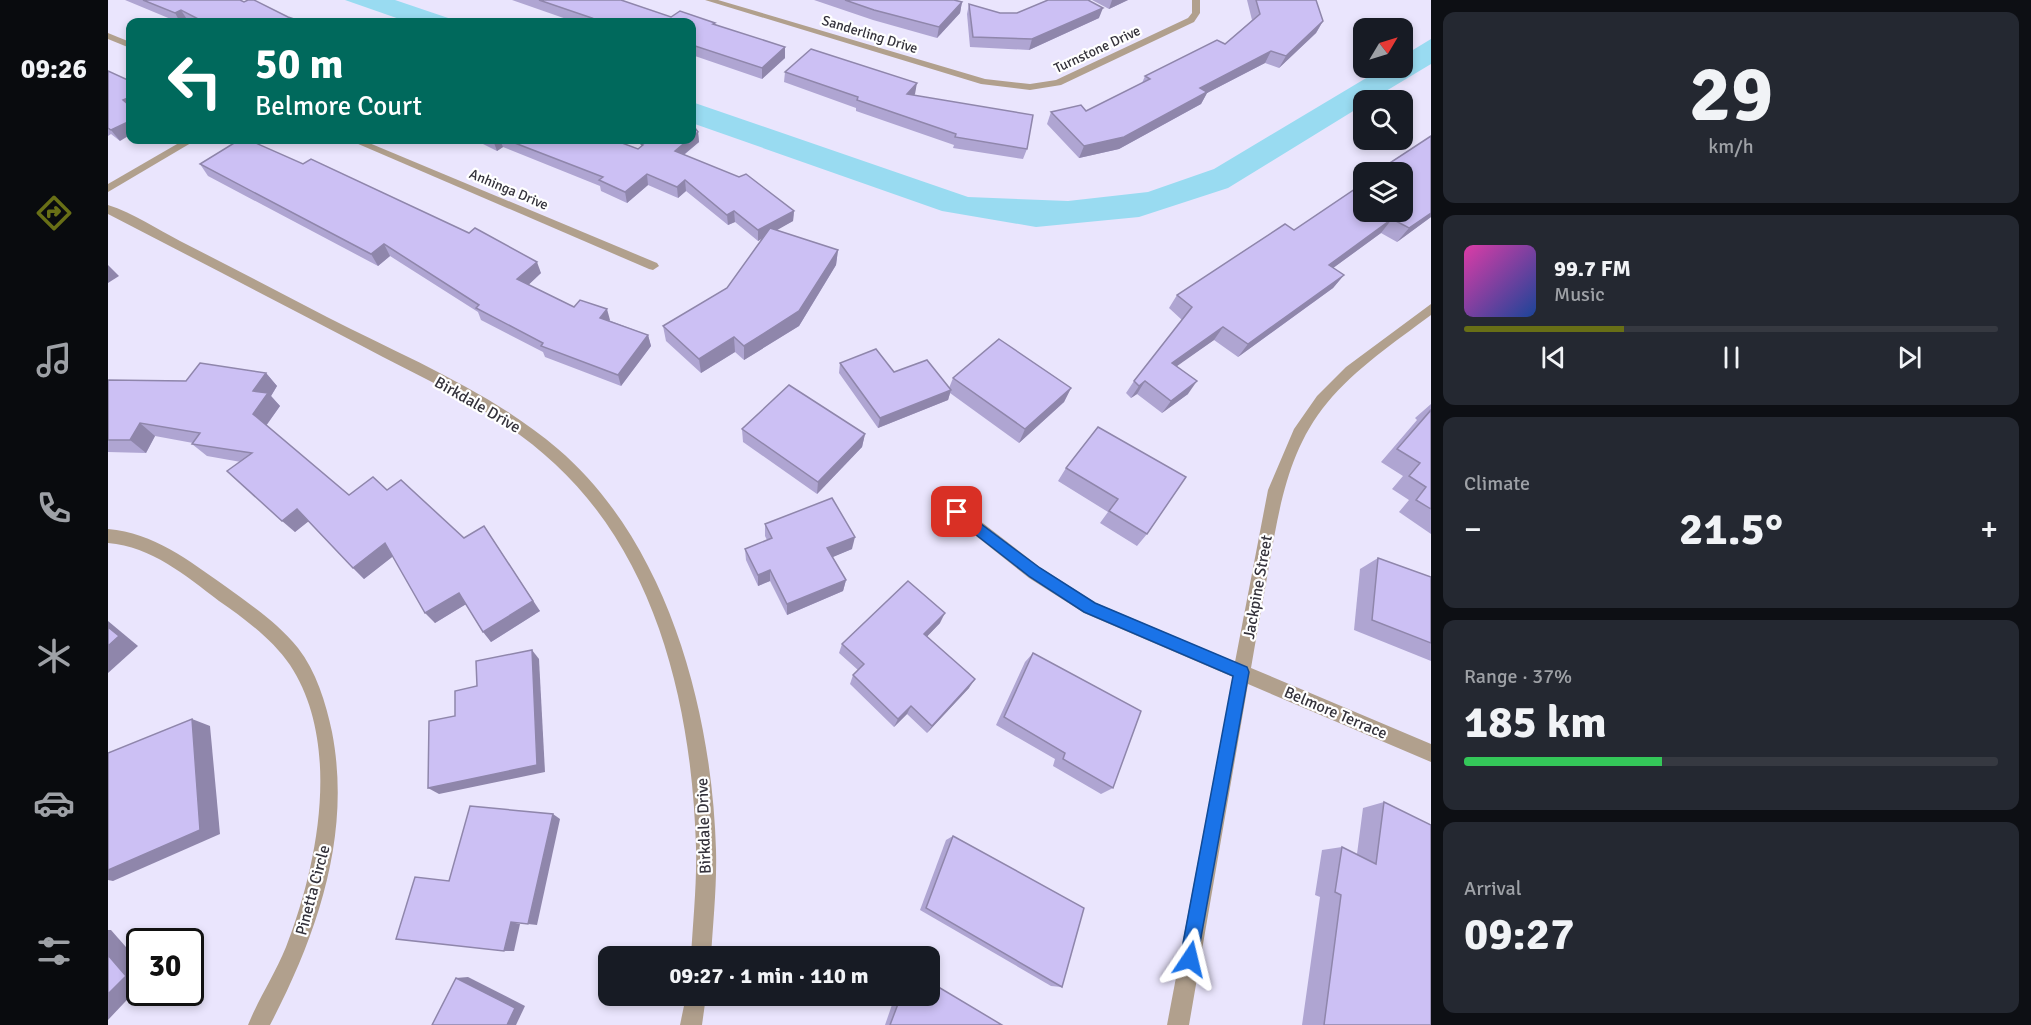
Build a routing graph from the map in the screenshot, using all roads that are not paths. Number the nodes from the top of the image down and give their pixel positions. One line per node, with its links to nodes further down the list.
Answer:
1 (709, 0): 5 (street, Sanderling Drive)
2 (1196, 0): 5 (street, Turnstone Drive)
3 (108, 36): 4 (street)
4 (126, 43)
5 (955, 74)
6 (184, 144): 8 (street)
7 (363, 144): 10 (street, Anhinga Drive)
8 (108, 189)
9 (108, 208): 16 (street, Birkdale Drive)
10 (653, 266)
11 (1429, 312): 14 (street, Jackpine Street)
12 (957, 512): 14 (street, Belmore Terrace)
13 (108, 536): 18 (street, Pinetta Circle)
14 (1241, 672): 15 (street, Belmore Terrace); 20 (street, Jackpine Street)
15 (1431, 753)
16 (702, 946)
17 (694, 1006): 19 (street)
18 (259, 1025)
19 (691, 1025)
20 (1178, 1025)

